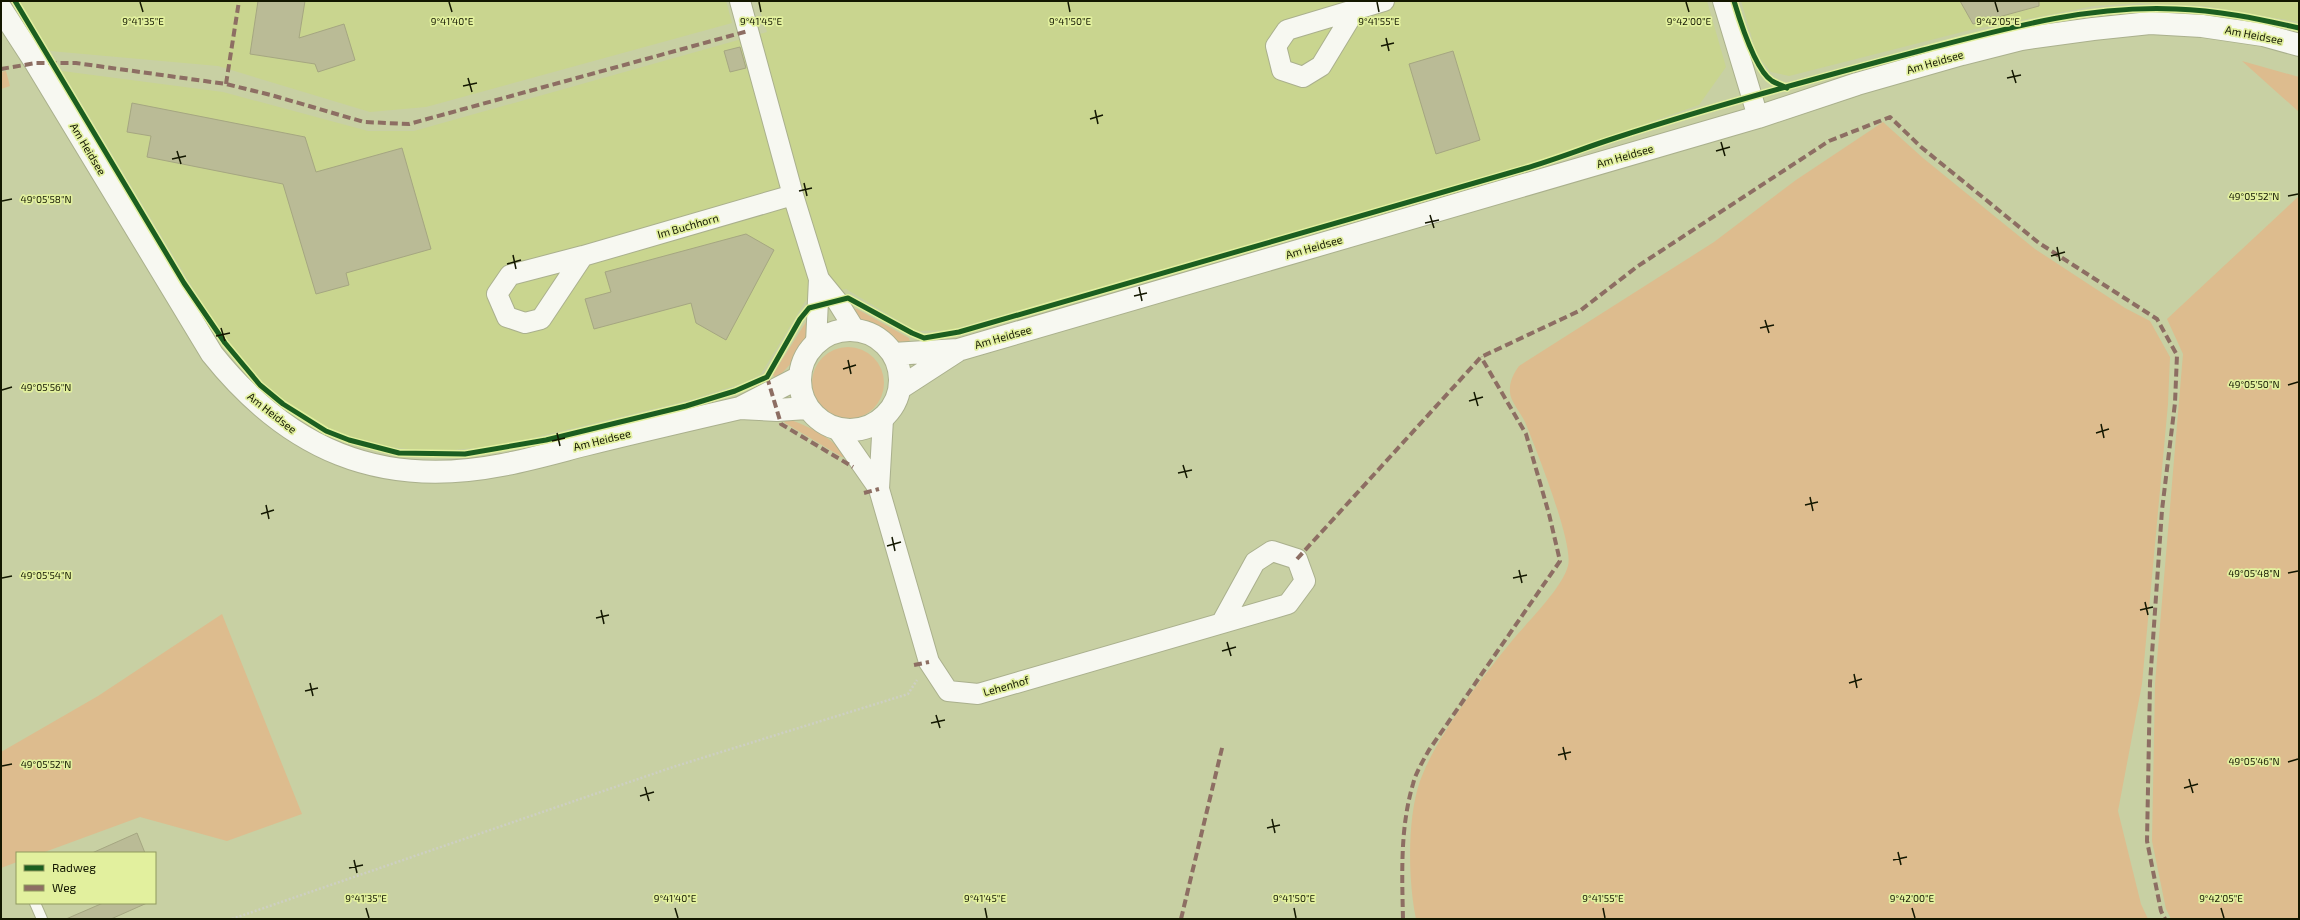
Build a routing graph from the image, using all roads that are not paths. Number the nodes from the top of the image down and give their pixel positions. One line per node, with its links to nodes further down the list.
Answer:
1 (740, 1): 8 (street)
2 (1384, 1): 5 (street)
3 (1723, 1): 7 (street)
4 (1, 9): 17 (main road, Am Heidsee)
5 (1355, 10)
6 (2299, 45): 7 (main road, Am Heidsee)
7 (1758, 117): 13 (main road, Am Heidsee)
8 (793, 195): 9 (street, Im Buchhorn); 10 (street)
9 (583, 256)
10 (819, 279): 11 (street); 12 (street)
11 (855, 330): 12 (main road); 14 (main road)
12 (816, 343): 15 (main road)
13 (958, 350): 14 (main road, Am Heidsee); 16 (main road, Am Heidsee)
14 (893, 354): 16 (main road)
15 (800, 377): 17 (main road, Am Heidsee); 18 (main road)
16 (900, 388): 19 (main road)
17 (740, 408): 18 (main road, Am Heidsee)
18 (807, 408): 20 (main road)
19 (883, 419): 20 (main road); 21 (street, Lehenhof)
20 (838, 430): 21 (street, Lehenhof)
21 (879, 489): 22 (street, Lehenhof)
22 (1222, 622)
23 (35, 904): 24 (lane)
24 (42, 919)

